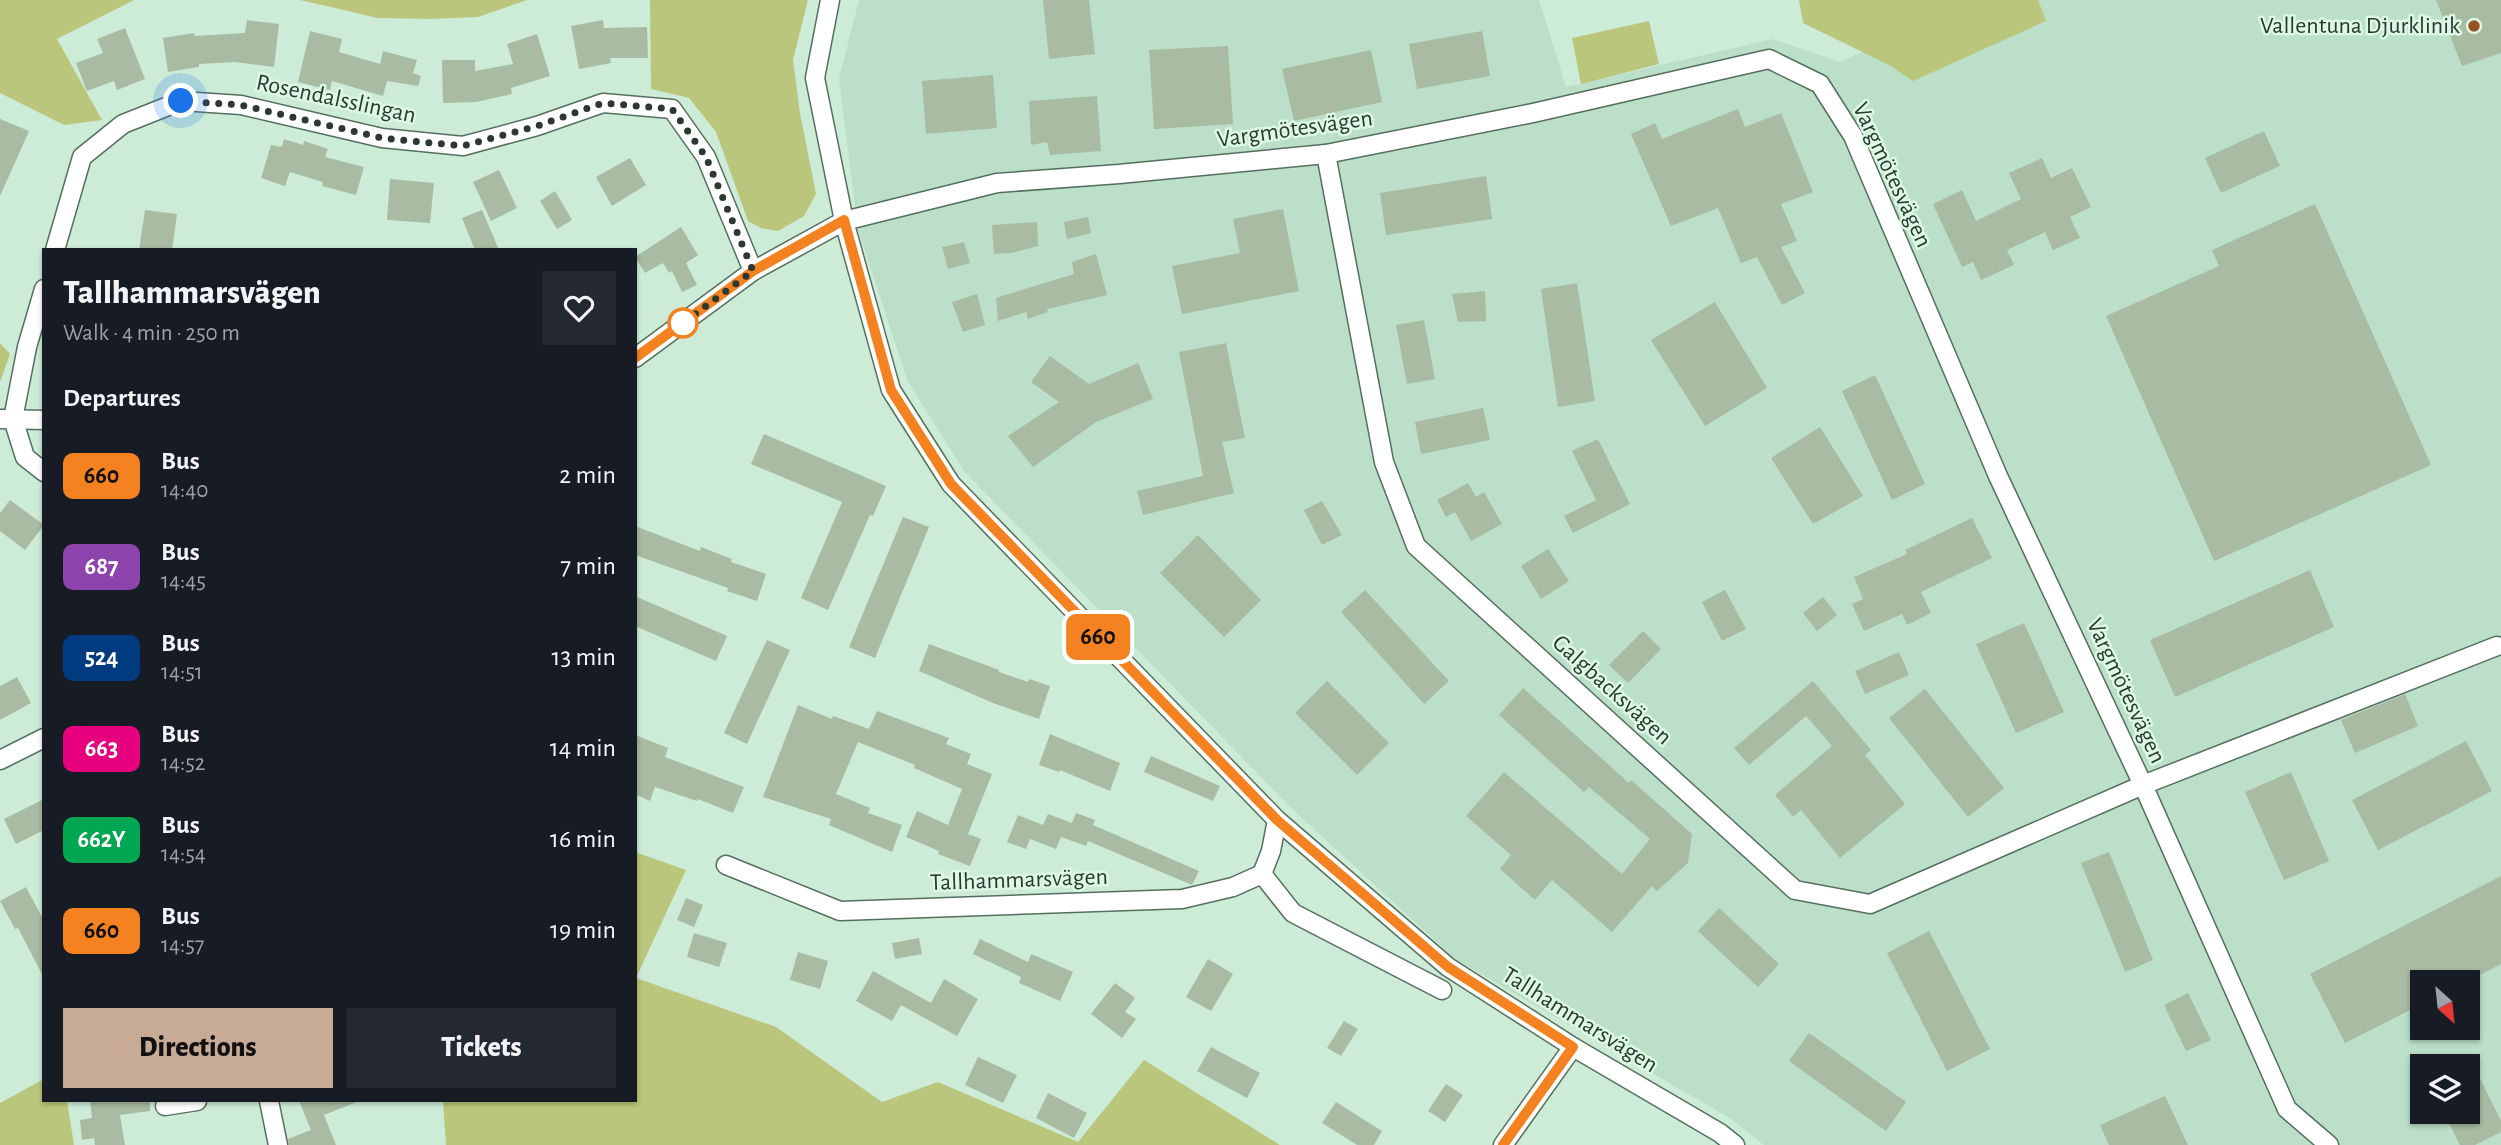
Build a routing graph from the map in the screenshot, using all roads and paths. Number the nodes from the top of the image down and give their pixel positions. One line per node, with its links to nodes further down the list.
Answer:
1 (830, 0): 3 (street, Tallhammarsvägen)
2 (1326, 154): 3 (street, Vargmötesvägen); 14 (street, Vargmötesvägen); 14 (street, Galgbacksvägen)
3 (844, 220): 5 (street, Vargmötesvägen); 15 (street, Tallhammarsvägen)
4 (56, 248): 5 (street, Rosendalsslingan)
5 (753, 271): 7 (street, Vargmötesvägen)
6 (42, 296): 8 (street)
7 (637, 357)
8 (6, 419): 9 (street); 10 (street)
9 (42, 421)
10 (42, 470)
11 (2497, 646): 14 (street, Galgbacksvägen)
12 (42, 739): 13 (street)
13 (0, 760)
14 (2143, 785): 26 (street, Vargmötesvägen)
15 (1277, 820): 17 (street); 19 (street, Tallhammarsvägen)
16 (726, 865): 17 (street, Tallhammarsvägen)
17 (1262, 874): 18 (street)
18 (1442, 990)
19 (1573, 1047): 24 (street); 25 (street, Tallhammarsvägen)
20 (191, 1102): 22 (street)
21 (269, 1102): 23 (street)
22 (165, 1106)
23 (278, 1145)
24 (1503, 1145)
25 (1735, 1145)
26 (2329, 1145)

